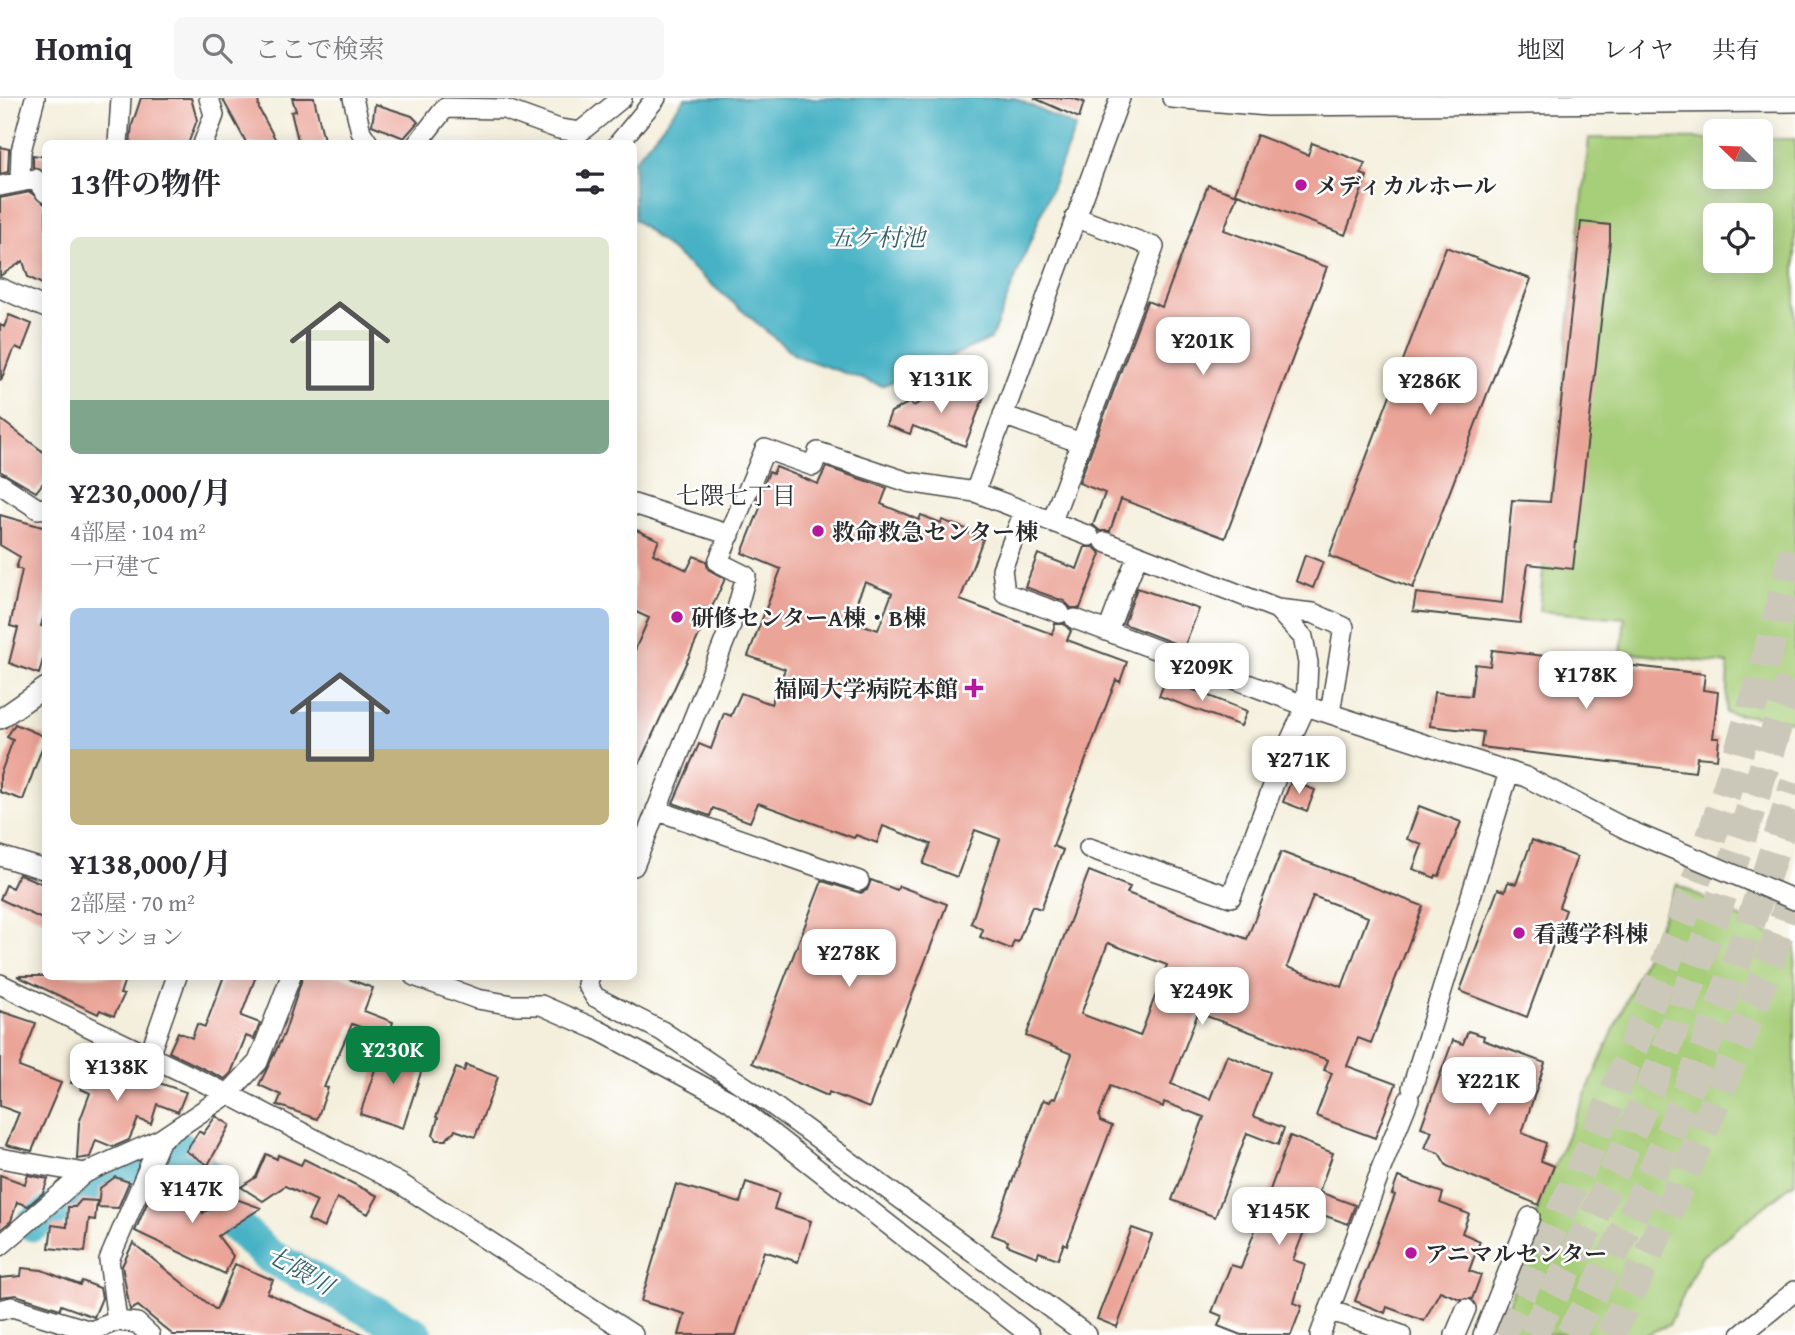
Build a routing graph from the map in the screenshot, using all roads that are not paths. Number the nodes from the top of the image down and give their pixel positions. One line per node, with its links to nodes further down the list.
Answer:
1 (35, 98): 15 (street)
2 (121, 98): 10 (street)
3 (209, 98): 11 (street)
4 (353, 98): 12 (street)
5 (622, 98): 13 (street)
6 (656, 98): 14 (street)
7 (1119, 98): 18 (street)
8 (1172, 98): 9 (street)
9 (1795, 102)
10 (118, 140)
11 (205, 140)
12 (366, 140)
13 (420, 140)
14 (621, 140)
15 (20, 182): 16 (street); 17 (street)
16 (0, 186)
17 (42, 188)
18 (1075, 218): 21 (street); 22 (street)
19 (0, 288): 20 (street)
20 (42, 307)
21 (1003, 415): 22 (street); 24 (street)
22 (1081, 443): 28 (street)
23 (0, 484): 26 (street)
24 (975, 492): 27 (street); 29 (street)
25 (637, 505): 29 (street)
26 (42, 508)
27 (1024, 511): 28 (street); 32 (street)
28 (1052, 521): 30 (street)
29 (730, 536): 38 (street)
30 (1138, 555): 31 (street); 32 (street)
31 (1277, 608): 34 (street); 35 (street)
32 (1108, 631): 34 (street)
33 (42, 690): 36 (street)
34 (1306, 706): 35 (street); 39 (street)
35 (1330, 713): 37 (street)
36 (0, 719)
37 (1509, 772): 44 (street); 60 (street)
38 (656, 810): 41 (street); 43 (street)
39 (1089, 848)
40 (0, 856): 42 (street)
41 (637, 858)
42 (42, 869)
43 (859, 881)
44 (1795, 900)
45 (176, 980): 50 (street)
46 (289, 980): 51 (street)
47 (425, 980): 65 (street)
48 (589, 980): 66 (street)
49 (0, 984): 50 (street)
50 (149, 1056): 51 (street)
51 (228, 1094): 52 (street); 64 (street)
52 (161, 1139): 54 (street); 61 (street)
53 (0, 1158): 54 (street)
54 (85, 1173): 56 (street)
55 (1530, 1217): 70 (street)
56 (0, 1246)
57 (1795, 1291): 71 (street)
58 (1466, 1309): 69 (street)
59 (0, 1310): 62 (street)
60 (1329, 1310): 67 (street); 68 (street)
61 (117, 1321): 62 (street); 63 (street)
62 (90, 1333)
63 (150, 1335)
64 (633, 1335)
65 (1030, 1335)
66 (1087, 1335)
67 (1320, 1335)
68 (1401, 1335)
69 (1455, 1335)
70 (1483, 1335)
71 (1741, 1335)

